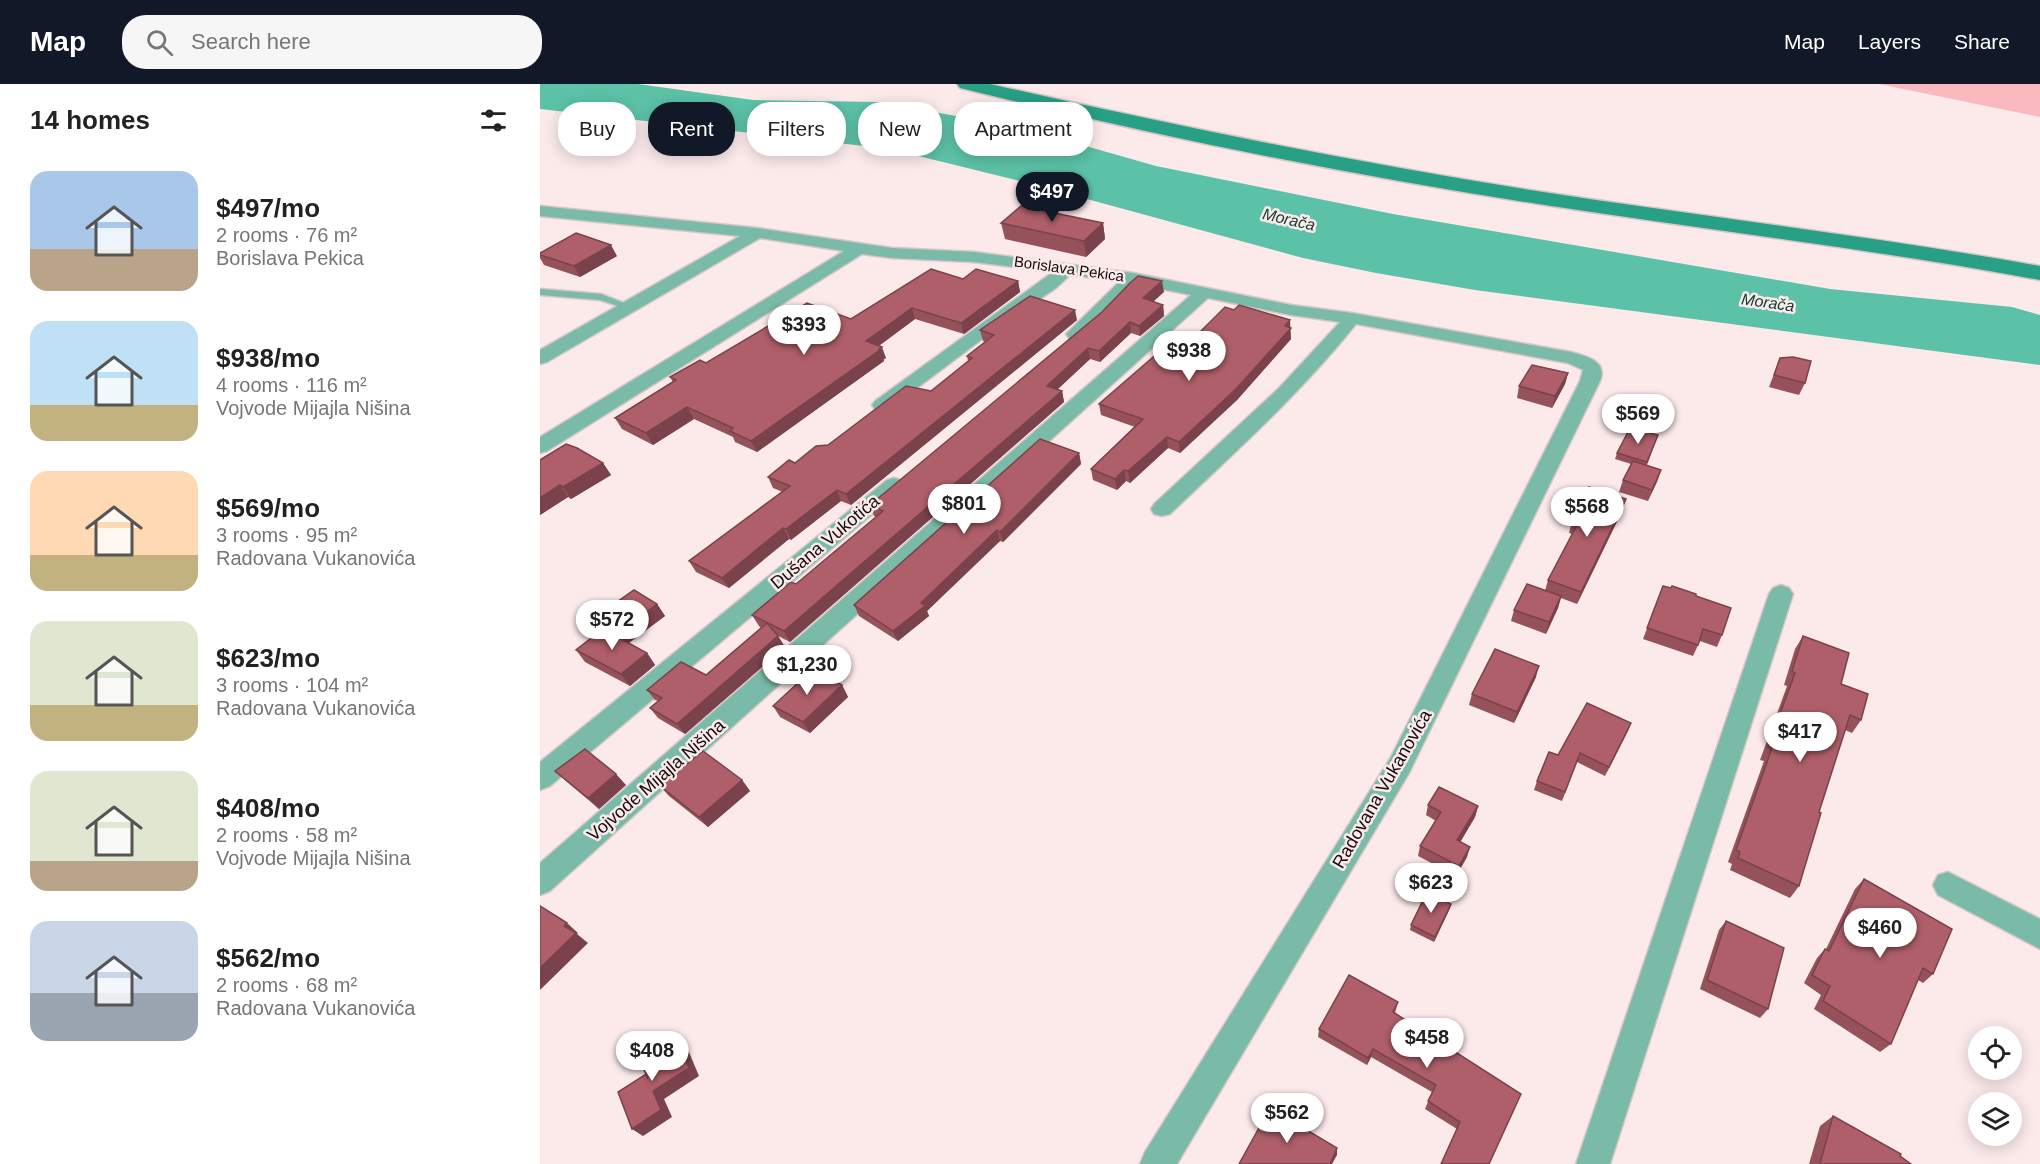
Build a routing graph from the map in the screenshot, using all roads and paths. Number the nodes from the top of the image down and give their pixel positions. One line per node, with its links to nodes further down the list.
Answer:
1 (966, 84): 6 (main road)
2 (540, 211): 3 (street, Borislava Pekica)
3 (757, 233): 4 (street, Borislava Pekica); 10 (street)
4 (858, 249): 5 (street, Borislava Pekica); 16 (street)
5 (1066, 269): 7 (street, Borislava Pekica); 15 (street)
6 (2040, 273)
7 (1133, 278): 9 (street, Borislava Pekica); 12 (street)
8 (540, 292): 10 (lane)
9 (1203, 294): 11 (street, Borislava Pekica); 21 (street, Vojvode Mijajla Nišina)
10 (630, 307): 13 (street)
11 (1352, 318): 14 (street, Borislava Pekica); 18 (street)
12 (1060, 347)
13 (540, 358)
14 (1592, 368): 24 (street, Radovana Vukanovića)
15 (870, 414)
16 (540, 446)
17 (906, 475): 20 (street, Dušana Vukotića)
18 (1162, 509)
19 (1781, 594): 25 (street)
20 (540, 778)
21 (540, 882)
22 (1948, 885): 23 (street)
23 (2040, 935)
24 (1157, 1164)
25 (1593, 1164)

